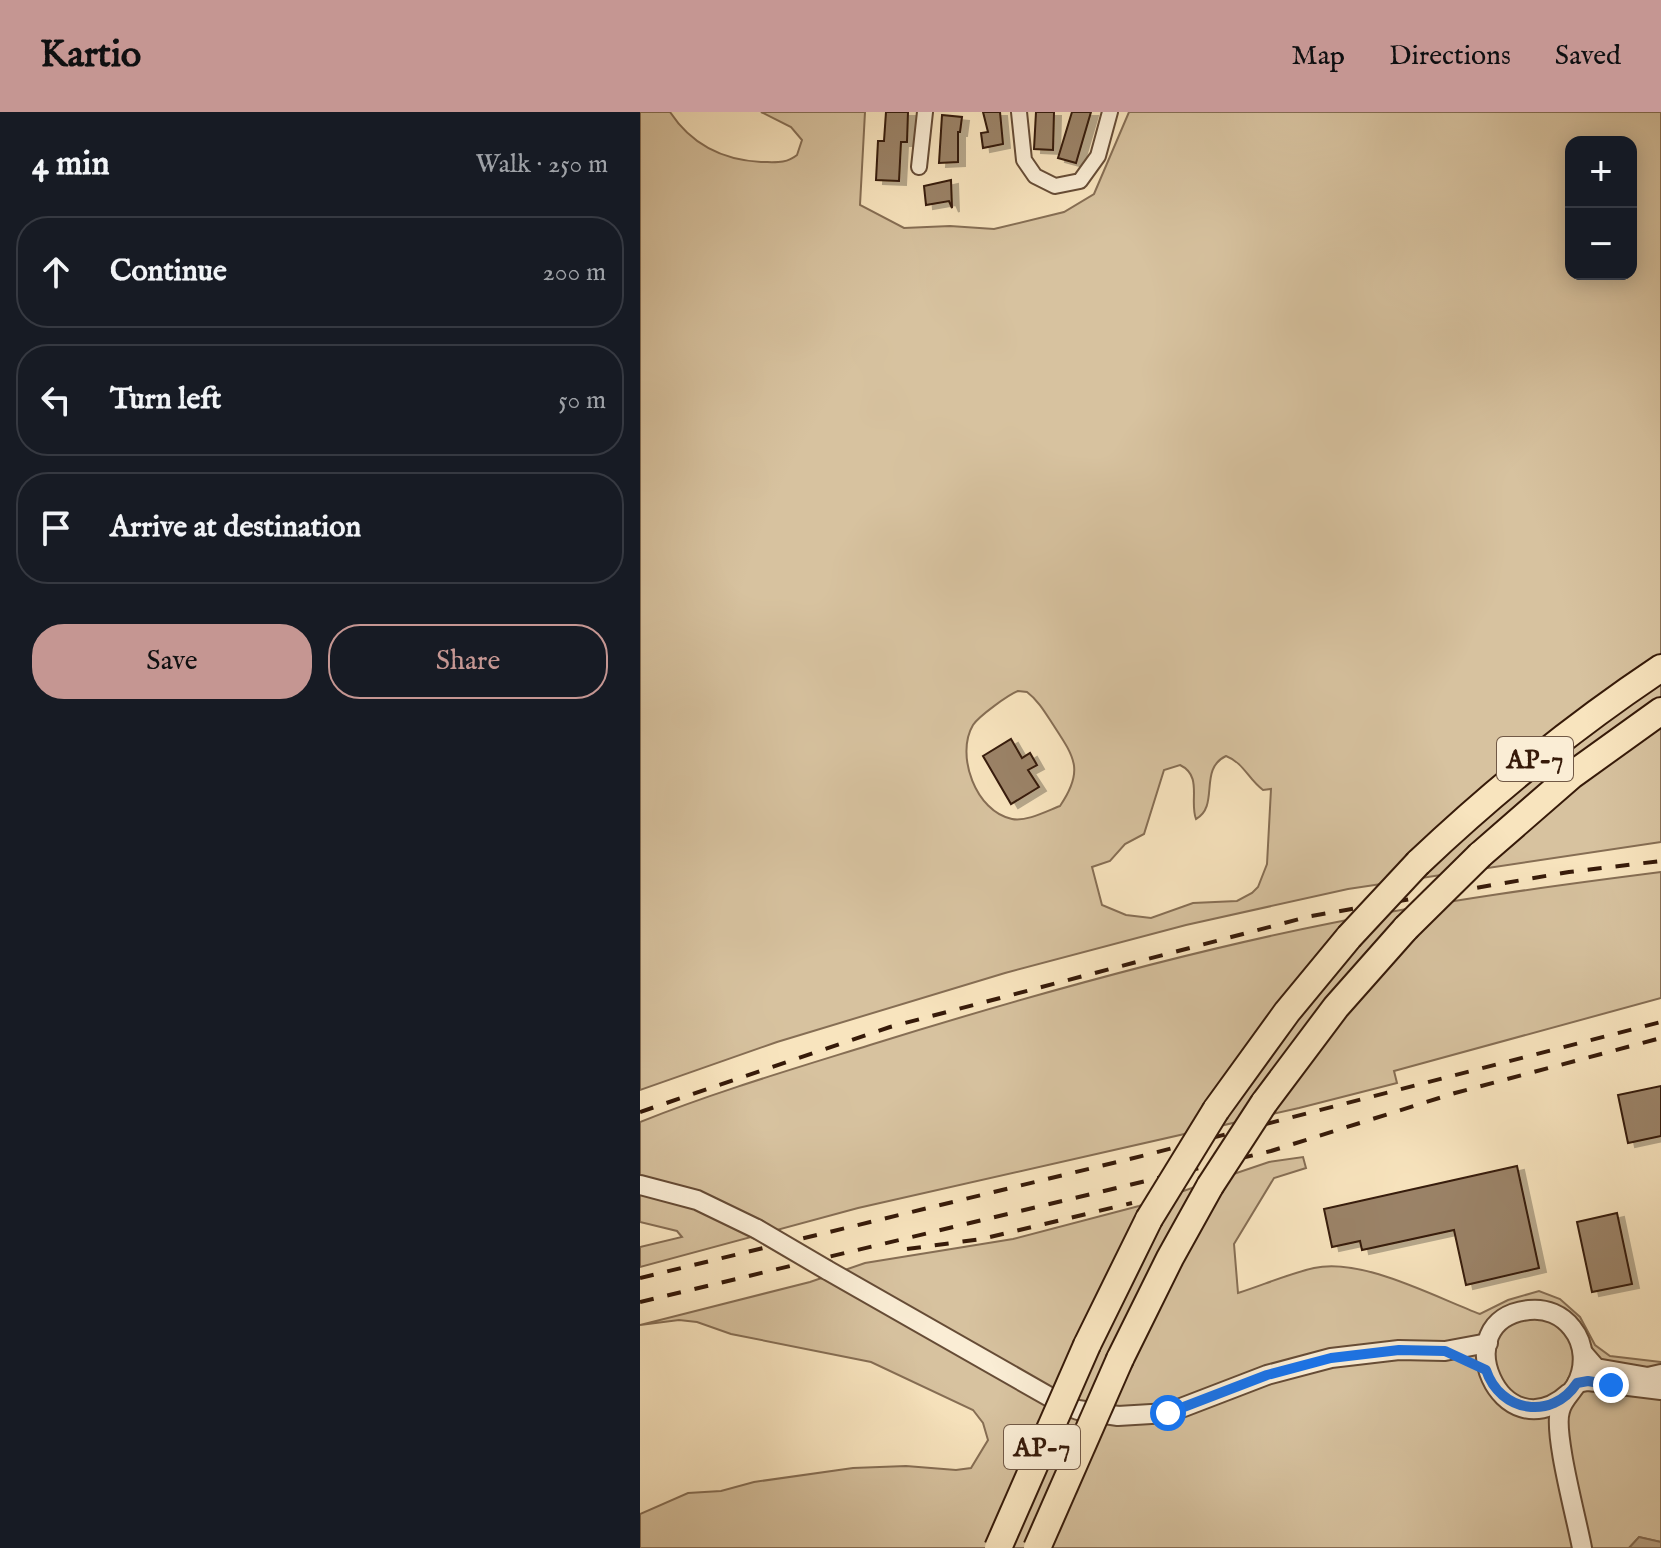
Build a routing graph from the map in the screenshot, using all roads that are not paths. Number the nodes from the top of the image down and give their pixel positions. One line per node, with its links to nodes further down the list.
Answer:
1 (925, 112): 4 (street)
2 (1019, 112): 3 (street)
3 (1110, 112)
4 (919, 167)
5 (1661, 668): 19 (highway, AP-7, bridge)
6 (1661, 711): 8 (highway, AP-7)
7 (1661, 729): 8 (highway)
8 (1572, 775): 20 (highway, AP-7, bridge)
9 (640, 1185): 11 (street, bridge)
10 (1488, 1343): 11 (street); 12 (street); 13 (street)
11 (1445, 1351): 13 (street)
12 (1583, 1353): 14 (street); 15 (street)
13 (1486, 1370): 17 (street)
14 (1661, 1374)
15 (1573, 1388): 16 (street); 17 (street); 18 (street)
16 (1661, 1390)
17 (1538, 1408): 18 (street)
18 (1558, 1431): 21 (street)
19 (998, 1548)
20 (1037, 1548)
21 (1582, 1548)

